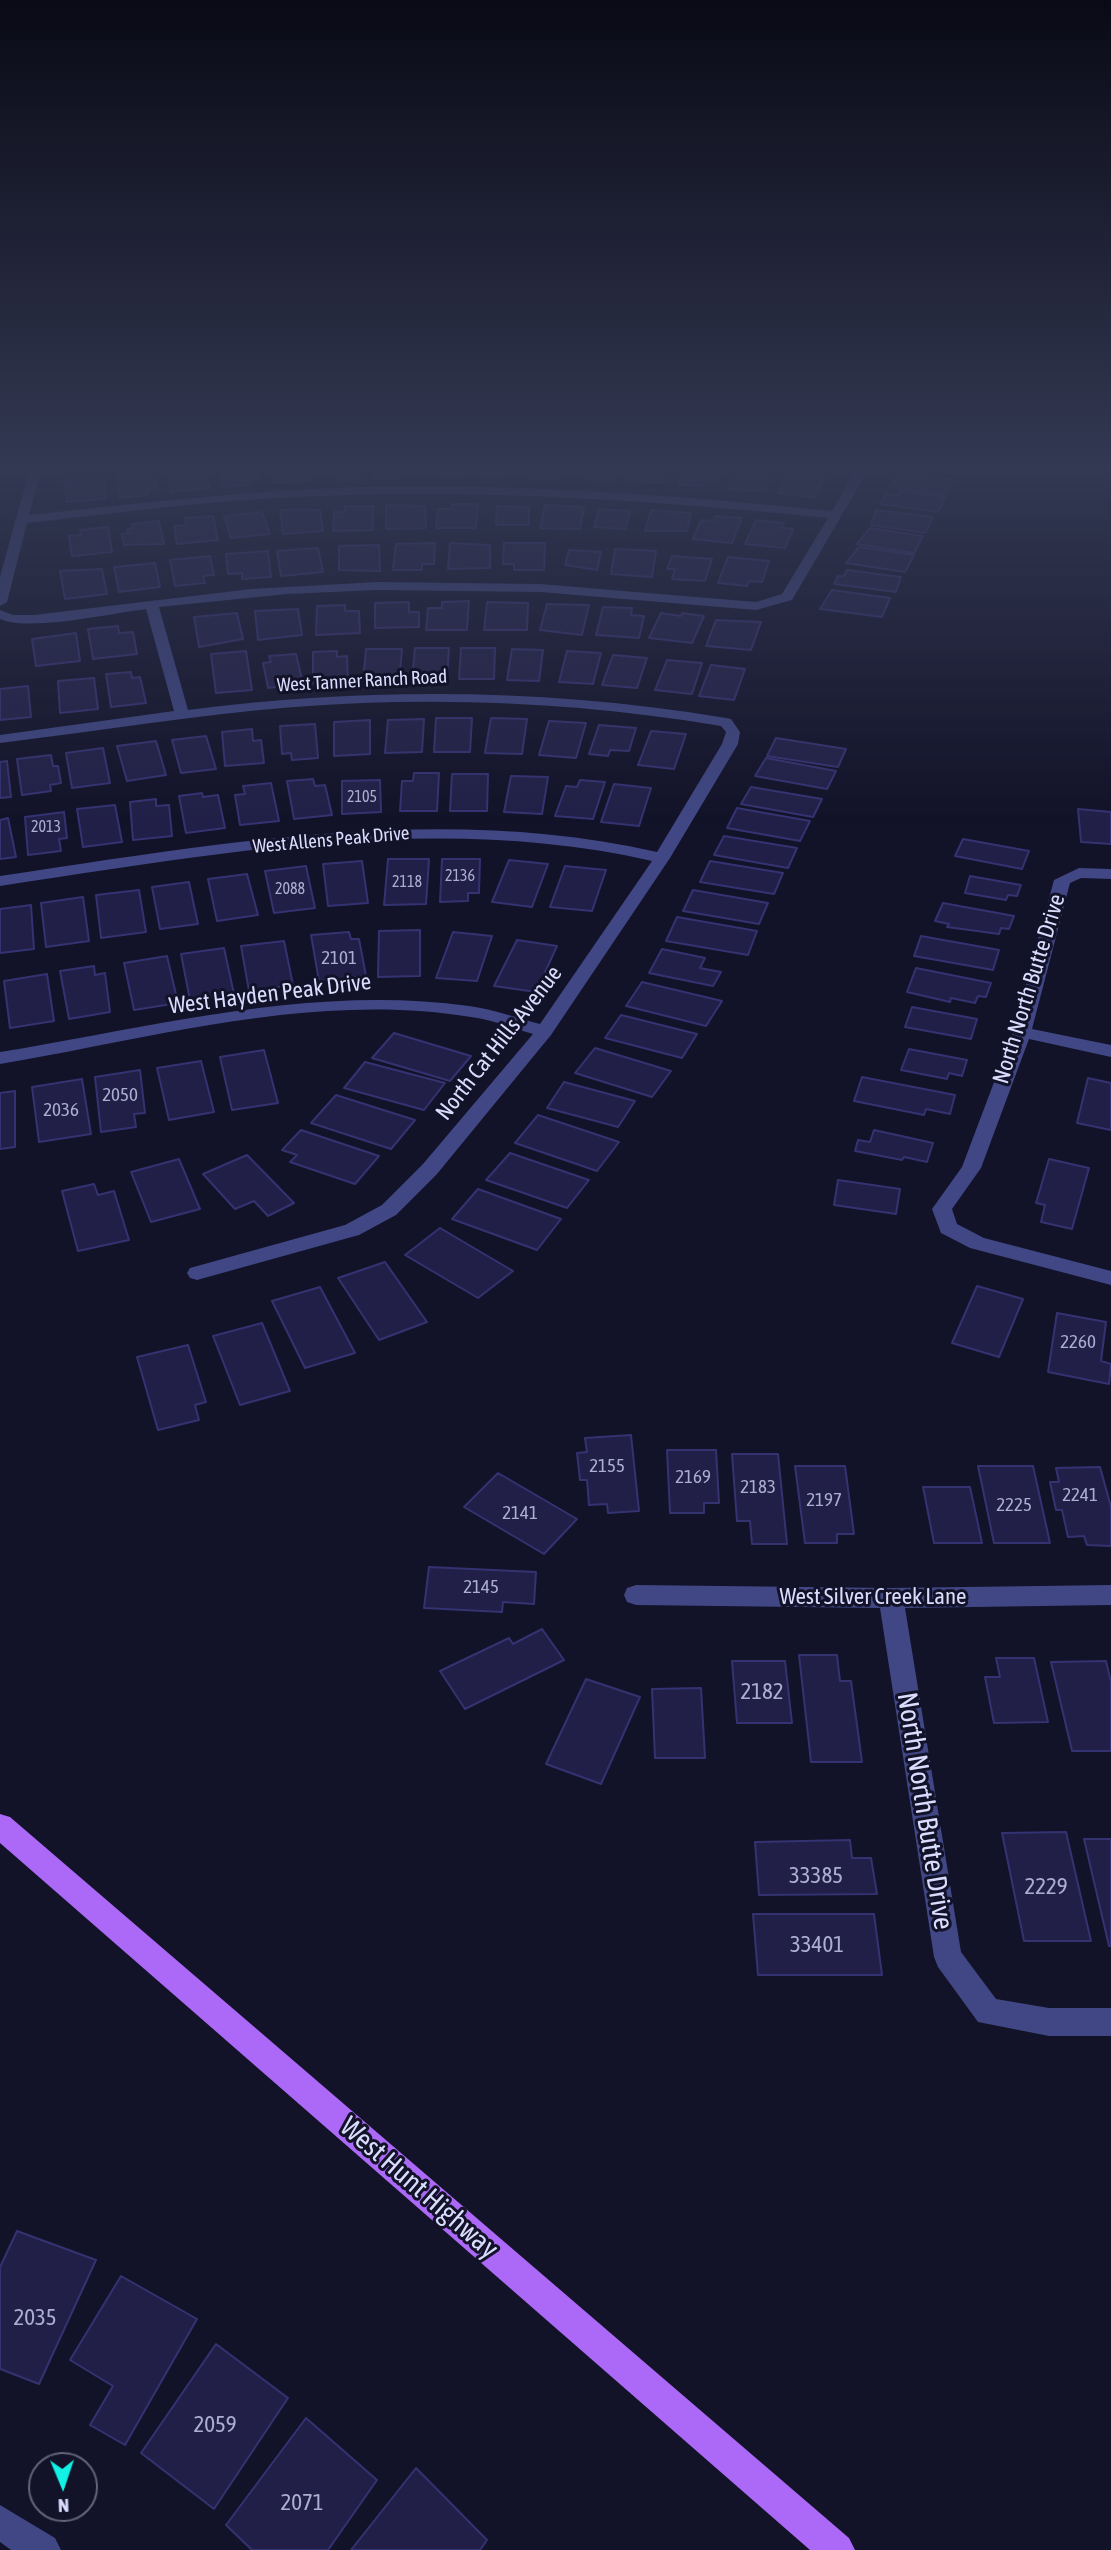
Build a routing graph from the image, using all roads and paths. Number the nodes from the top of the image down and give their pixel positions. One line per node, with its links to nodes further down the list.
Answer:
1 (411, 586): 3 (street)
2 (411, 586): 4 (street)
3 (794, 586)
4 (152, 605): 5 (street); 6 (street)
5 (5, 616)
6 (182, 715): 7 (street, West Tanner Ranch Road); 8 (street, West Tanner Ranch Road)
7 (726, 722): 9 (street, North Cat Hills Avenue)
8 (0, 739)
9 (662, 858): 11 (street, West Allens Peak Drive); 12 (street, North Cat Hills Avenue)
10 (1111, 874): 13 (street, North North Butte Drive)
11 (0, 881)
12 (545, 1031): 15 (street, West Hayden Peak Drive); 16 (street, North Cat Hills Avenue)
13 (1022, 1032): 14 (street); 17 (street, North North Butte Drive)
14 (1111, 1051)
15 (0, 1058)
16 (197, 1273)
17 (1111, 1278)
18 (636, 1595): 20 (street, West Silver Creek Lane)
19 (1111, 1595): 20 (street, West Silver Creek Lane)
20 (891, 1598): 22 (street, North North Butte Drive)
21 (0, 1826): 25 (main road, West Hunt Highway)
22 (1111, 2022)
23 (0, 2522): 24 (street)
24 (43, 2550)
25 (837, 2550)

